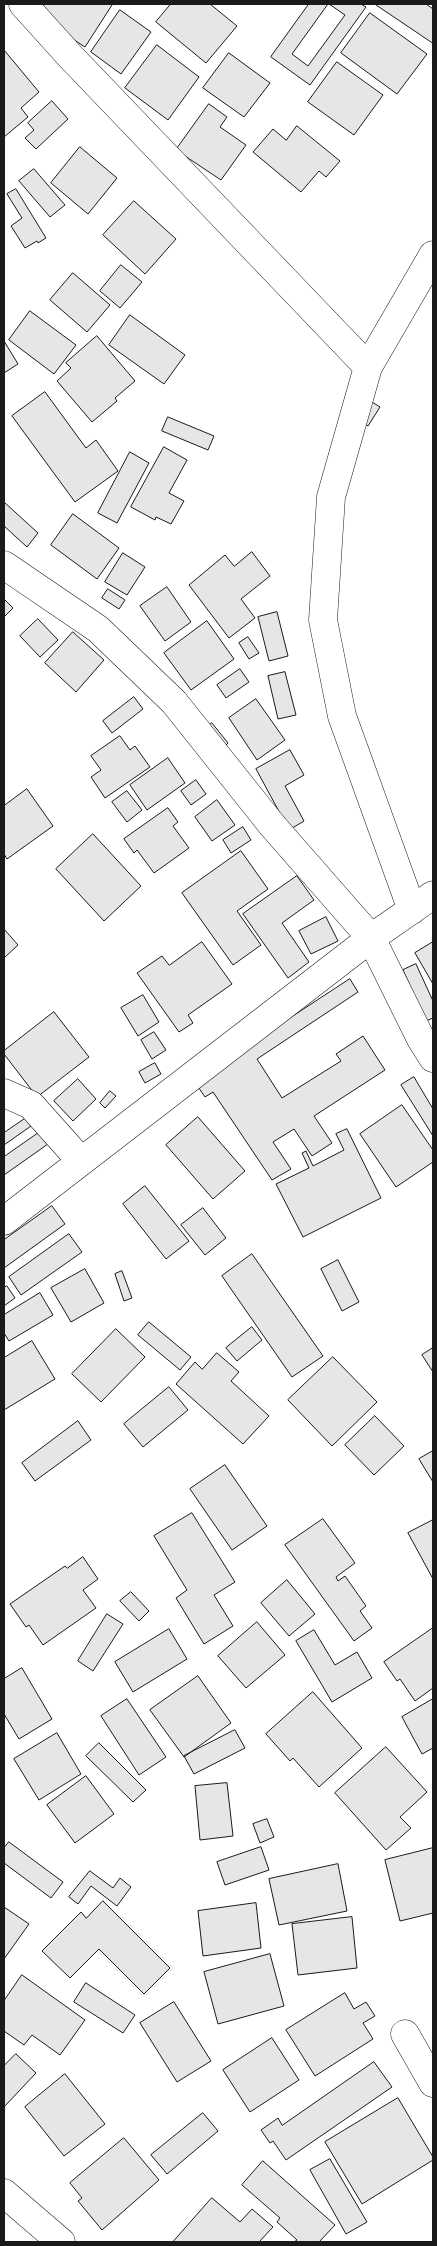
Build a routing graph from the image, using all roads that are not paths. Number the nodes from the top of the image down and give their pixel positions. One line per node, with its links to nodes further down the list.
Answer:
1 (23, 4): 3 (street)
2 (433, 255): 3 (street)
3 (368, 367): 5 (street)
4 (4, 564): 6 (street)
5 (423, 902): 6 (street)
6 (371, 938): 7 (street); 9 (street)
7 (433, 1058)
8 (4, 1093): 9 (street)
9 (81, 1161): 10 (street)
10 (4, 1221)
11 (405, 2034): 12 (street)
12 (433, 2083)
13 (4, 2193): 14 (street)
14 (61, 2242)

